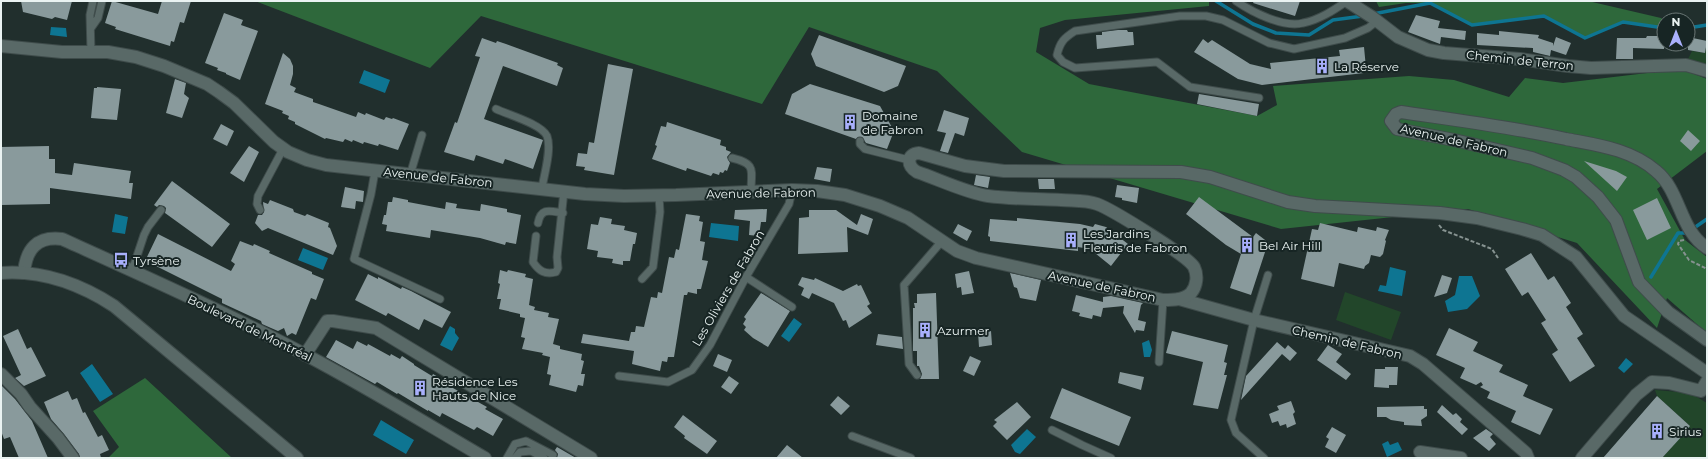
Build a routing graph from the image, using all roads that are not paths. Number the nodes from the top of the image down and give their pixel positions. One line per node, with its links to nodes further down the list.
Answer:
1 (93, 1): 6 (lane)
2 (102, 1): 6 (lane)
3 (1236, 1): 4 (lane)
4 (1351, 3): 5 (street, Chemin de Terron)
5 (1375, 19): 9 (street, Chemin de Terron); 10 (lane)
6 (90, 29): 8 (lane)
7 (1, 46): 8 (street, Avenue de Fabron)
8 (91, 52): 14 (street, Avenue de Fabron)
9 (1707, 71)
10 (1259, 98)
11 (496, 109): 19 (lane)
12 (422, 135): 18 (lane)
13 (860, 141): 16 (lane)
14 (283, 149): 17 (street, Avenue de Fabron); 25 (lane)
15 (732, 158): 22 (lane)
16 (909, 160): 38 (street); 45 (street)
17 (375, 171): 18 (street, Avenue de Fabron); 37 (lane)
18 (410, 175): 19 (street, Avenue de Fabron)
19 (542, 188): 21 (street, Avenue de Fabron)
20 (792, 190): 22 (street, Avenue de Fabron); 29 (street, Avenue de Fabron); 35 (lane, Les Oliviers de Fabron)
21 (564, 191): 23 (street, Avenue de Fabron); 26 (lane)
22 (751, 192): 23 (street, Avenue de Fabron)
23 (659, 196): 36 (lane)
24 (161, 210): 33 (lane)
25 (260, 210)
26 (563, 213): 27 (lane); 28 (lane)
27 (538, 223)
28 (536, 236)
29 (942, 241): 39 (street, Avenue de Fabron); 47 (lane)
30 (1707, 248): 42 (street, Avenue de Fabron)
31 (1, 273): 32 (street)
32 (24, 273): 33 (street, Boulevard de Montréal); 55 (street)
33 (136, 273): 43 (street, Boulevard de Montréal)
34 (1268, 275): 41 (lane)
35 (746, 277): 40 (lane); 48 (lane, Les Oliviers de Fabron)
36 (642, 280)
37 (440, 299)
38 (1179, 299): 39 (street, Avenue de Fabron); 41 (street, Chemin de Fabron)
39 (1163, 300): 44 (lane)
40 (792, 307)
41 (1254, 320): 63 (lane); 65 (street, Chemin de Fabron)
42 (1707, 340)
43 (305, 355): 56 (street, Boulevard de Montréal); 60 (street)
44 (1159, 362)
45 (1707, 373)
46 (1, 374): 54 (street)
47 (916, 375)
48 (619, 376)
49 (1707, 381): 66 (street)
50 (1052, 430): 62 (lane)
51 (852, 436): 61 (lane)
52 (1420, 452): 64 (street)
53 (552, 455): 57 (lane)
54 (73, 458)
55 (297, 458)
56 (485, 458)
57 (507, 458)
58 (514, 458): 59 (lane)
59 (544, 458)
60 (591, 458)
61 (911, 458)
62 (1111, 458)
63 (1264, 458)
64 (1460, 458)
65 (1528, 458)
66 (1582, 458)

